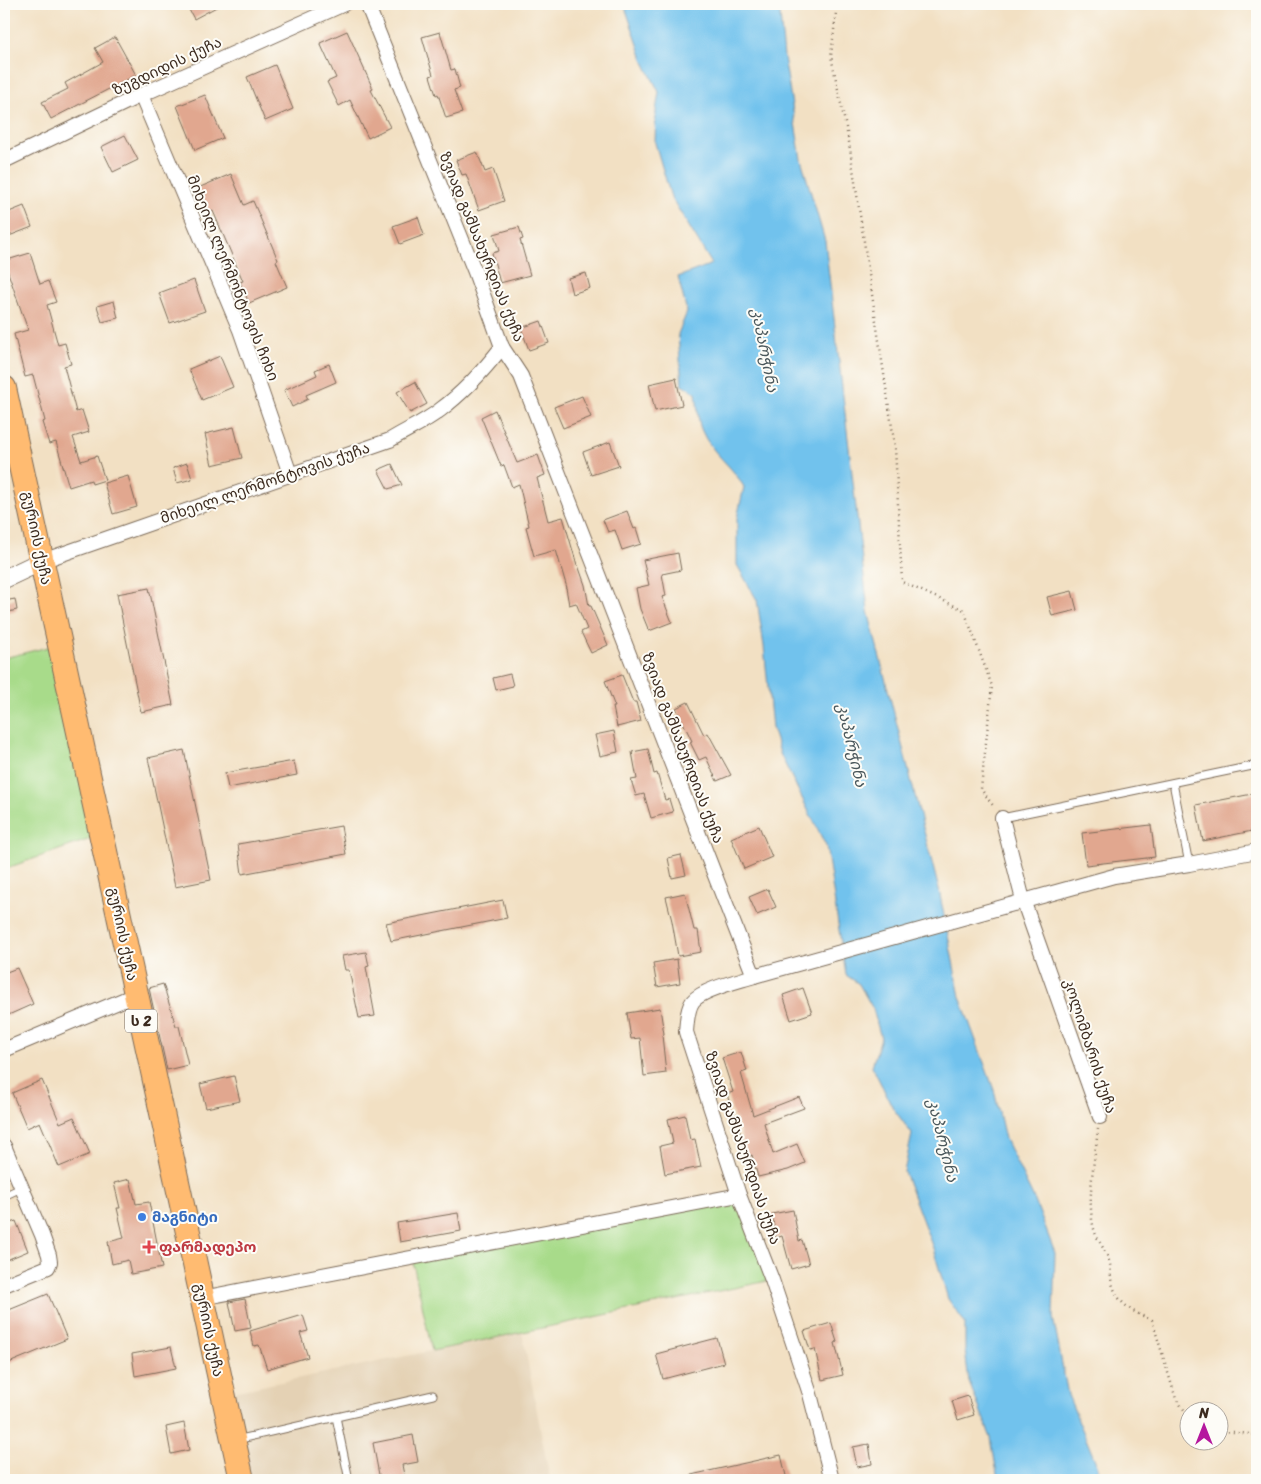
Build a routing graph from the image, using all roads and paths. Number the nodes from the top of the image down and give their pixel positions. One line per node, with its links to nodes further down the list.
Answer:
1 (344, 4): 4 (street, ზუგდიდის ქუჩა)
2 (367, 4): 6 (street, ზვიად გამსახურდიას ქუჩა)
3 (837, 4): 13 (path)
4 (140, 96): 5 (street, ზუგდიდის ქუჩა); 8 (street, მიხეილ ლერმონტოვის ჩიხი)
5 (4, 161)
6 (502, 347): 8 (street, მიხეილ ლერმონტოვის ქუჩა); 17 (street, ზვიად გამსახურდიას ქუჩა)
7 (4, 388): 9 (highway, გურიის ქუჩა / ს 2)
8 (290, 474): 9 (street, მიხეილ ლერმონტოვის ქუჩა)
9 (42, 561): 10 (street, მიხეილ ლერმონტოვის ქუჩა); 18 (highway, გურიის ქუჩა / ს 2)
10 (4, 579)
11 (1257, 765): 12 (lane)
12 (1173, 783): 13 (lane); 15 (lane)
13 (1002, 818): 16 (street, კოლიმბარის ქუჩა)
14 (1257, 851): 15 (street)
15 (1189, 864): 16 (street)
16 (1024, 900): 17 (street); 20 (street, კოლიმბარის ქუჩა)
17 (754, 976): 23 (street, ზვიად გამსახურდიას ქუჩა)
18 (135, 995): 19 (street); 26 (highway, გურიის ქუჩა / ს 2)
19 (4, 1050)
20 (1100, 1117): 28 (path, კოლიმბარის ქუჩა)
21 (4, 1146): 22 (street)
22 (21, 1188): 24 (lane); 25 (street)
23 (739, 1195): 26 (street); 35 (street, ზვიად გამსახურდიას ქუჩა)
24 (4, 1196)
25 (4, 1285)
26 (202, 1298): 32 (highway, გურიის ქუჩა / ს 2)
27 (433, 1395): 29 (lane)
28 (1178, 1402)
29 (336, 1417): 32 (lane); 34 (lane)
30 (1228, 1431): 31 (path)
31 (1257, 1435)
32 (233, 1440): 33 (highway, გურიის ქუჩა / ს 2)
33 (242, 1480)
34 (349, 1480)
35 (832, 1480)

